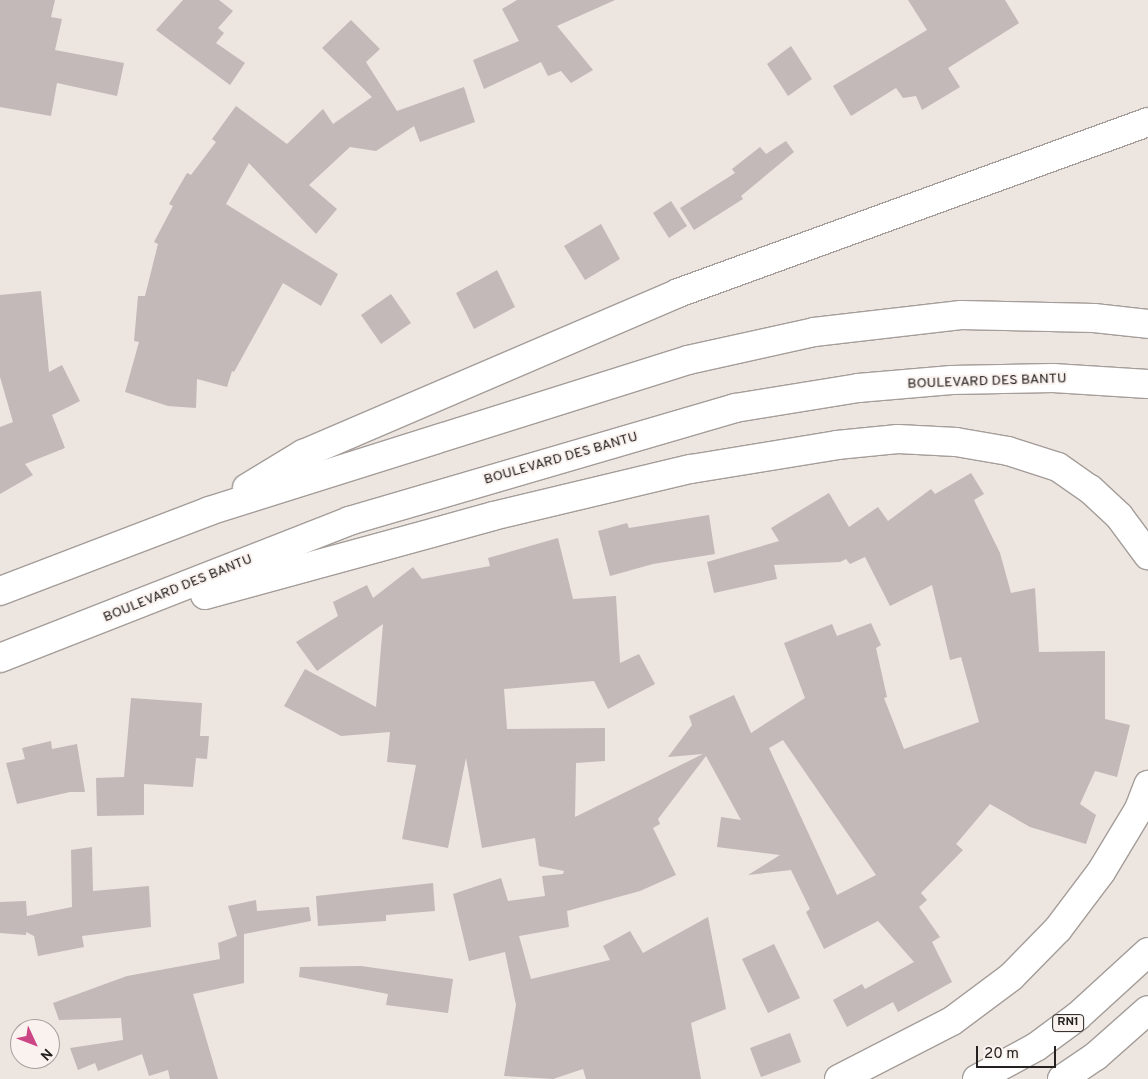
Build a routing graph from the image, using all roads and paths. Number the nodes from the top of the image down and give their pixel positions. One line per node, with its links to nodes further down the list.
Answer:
1 (1148, 122): 4 (highway)
2 (1148, 324): 4 (highway)
3 (1148, 384): 7 (highway, BOULEVARD DES BANTU)
4 (209, 511): 6 (highway)
5 (1148, 554): 7 (highway)
6 (0, 592)
7 (120, 613): 8 (highway, BOULEVARD DES BANTU)
8 (0, 658)
9 (1148, 785): 12 (highway)
10 (1148, 952): 13 (highway, RN1)
11 (1148, 1010): 14 (highway)
12 (839, 1079)
13 (976, 1079)
14 (1062, 1079)

